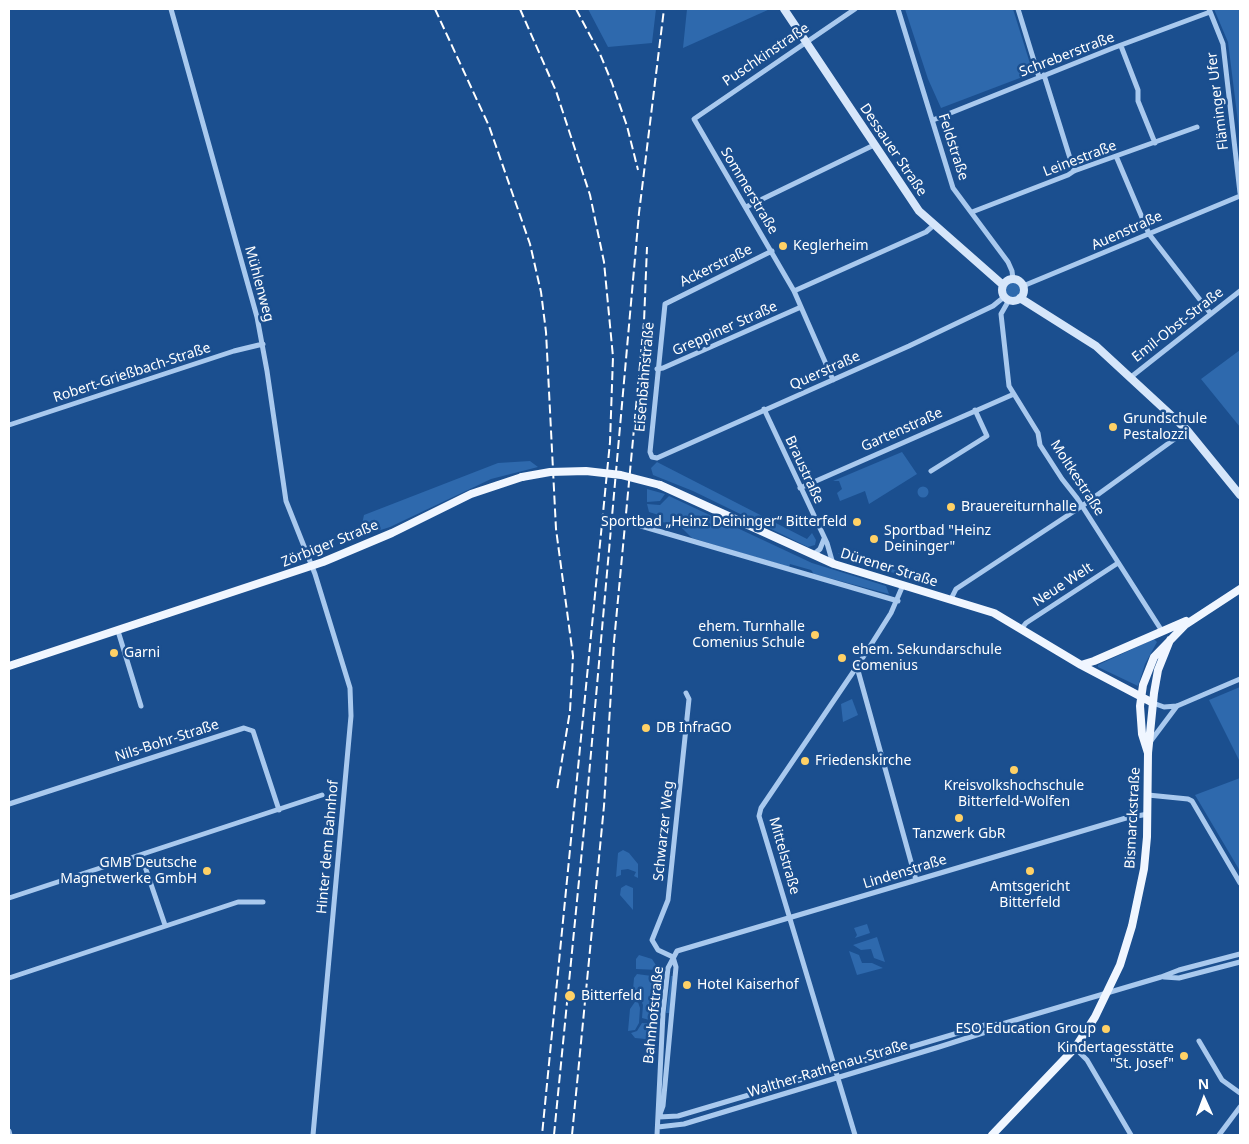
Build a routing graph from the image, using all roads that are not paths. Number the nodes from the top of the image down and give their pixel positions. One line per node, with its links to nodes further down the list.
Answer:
1 (171, 9): 33 (street, Mühlenweg)
2 (784, 9): 7 (street, Dessauer Straße)
3 (854, 9): 7 (street, Puschkinstraße)
4 (898, 9): 10 (street, Feldstraße)
5 (1018, 9): 9 (street)
6 (1210, 10): 8 (street, Schreberstraße); 17 (street, Fläminger Ufer)
7 (805, 41): 11 (street, Puschkinstraße); 14 (street, Dessauer Straße)
8 (1121, 46): 9 (street, Schreberstraße); 13 (street)
9 (1041, 76): 10 (street, Schreberstraße); 16 (street)
10 (933, 120): 19 (street, Feldstraße)
11 (695, 123): 18 (street, Sommerstraße)
12 (1197, 127): 13 (street, Leinestraße)
13 (1155, 143): 15 (street, Leinestraße)
14 (874, 145): 18 (street); 20 (street, Dessauer Straße)
15 (1116, 156): 16 (street, Leinestraße); 21 (street)
16 (1074, 171): 19 (street, Leinestraße)
17 (1240, 194): 21 (street, Auenstraße)
18 (746, 207): 22 (street, Sommerstraße)
19 (972, 212): 23 (street, Feldstraße)
20 (934, 225): 24 (street, Dessauer Straße); 26 (street)
21 (1149, 234): 25 (street, Auenstraße); 32 (street)
22 (772, 251): 26 (street, Sommerstraße); 30 (street, Ackerstraße)
23 (1013, 279): 24 (street); 25 (street)
24 (1003, 285): 29 (street)
25 (1023, 286): 28 (street)
26 (794, 291): 31 (street, Sommerstraße)
27 (1240, 291): 32 (street, Emil-Obst-Straße)
28 (1020, 298): 29 (street); 35 (street)
29 (1007, 299): 36 (street, Querstraße); 37 (street, Moltkestraße)
30 (669, 301): 34 (street, Eisenbahnstraße)
31 (801, 307): 34 (street, Greppiner Straße); 36 (street, Sommerstraße)
32 (1211, 314): 35 (street, Emil-Obst-Straße)
33 (263, 344): 40 (street, Robert-Grießbach-Straße); 53 (street, Mühlenweg)
34 (657, 369): 42 (street, Eisenbahnstraße)
35 (1131, 377): 41 (street)
36 (833, 380): 38 (street, Querstraße)
37 (1014, 394): 39 (street, Gartenstraße); 47 (street, Moltkestraße)
38 (764, 409): 42 (street, Querstraße); 45 (street, Braustraße)
39 (975, 410): 43 (street); 45 (street, Gartenstraße)
40 (9, 425)
41 (1187, 430): 46 (street); 47 (street)
42 (652, 457)
43 (932, 471)
44 (660, 485): 50 (main road, Dürener Straße); 53 (main road, Zörbiger Straße, bridge)
45 (800, 488): 49 (street, Braustraße)
46 (1240, 495)
47 (1082, 506): 51 (street, Moltkestraße); 56 (street)
48 (642, 526): 57 (street, Dürener Straße)
49 (824, 539): 50 (street); 52 (street, Braustraße)
50 (813, 556): 52 (main road, Dürener Straße)
51 (1118, 563): 59 (street, Neue Welt); 61 (street, Moltkestraße)
52 (834, 564): 54 (main road, Dürener Straße)
53 (312, 566): 60 (main road, Zörbiger Straße); 103 (street, Hinter dem Bahnhof)
54 (903, 585): 56 (main road, Dürener Straße); 57 (street, Mittelstraße)
55 (1240, 589): 58 (main road, Bismarckstraße)
56 (951, 599): 59 (main road, Dürener Straße)
57 (898, 600): 65 (street, Mittelstraße)
58 (1195, 617): 61 (main road); 62 (main road, Bismarckstraße)
59 (1022, 628): 63 (main road, Dürener Straße)
60 (118, 631): 64 (main road, Zörbiger Straße); 70 (street)
61 (1162, 631): 63 (main road)
62 (1170, 640): 68 (main road, Bismarckstraße); 69 (main road, Bismarckstraße)
63 (1081, 664): 68 (main road, Dürener Straße)
64 (9, 666)
65 (857, 667): 80 (street); 84 (street, Mittelstraße)
66 (1240, 679): 71 (street)
67 (686, 693): 87 (street, Schwarzer Weg)
68 (1141, 697): 69 (main road, Dürener Straße); 73 (main road, Bismarckstraße)
69 (1153, 702): 71 (street); 72 (main road, Bismarckstraße)
70 (141, 706)
71 (1177, 706): 72 (street)
72 (1150, 742): 73 (main road, Bismarckstraße)
73 (1148, 753): 75 (main road, Bismarckstraße)
74 (322, 795): 77 (street)
75 (1148, 795): 78 (main road, Bismarckstraße); 81 (street)
76 (9, 804): 77 (street, Nils-Bohr-Straße)
77 (279, 810): 79 (street)
78 (1148, 814): 80 (street, Lindenstraße); 91 (main road, Bismarckstraße)
79 (140, 855): 82 (street); 85 (street)
80 (916, 880): 84 (street, Lindenstraße)
81 (1240, 882)
82 (9, 898)
83 (263, 902): 85 (street)
84 (790, 917): 87 (street, Lindenstraße); 95 (street, Mittelstraße)
85 (165, 925): 89 (street)
86 (1240, 954): 90 (street, Walther-Rathenau-Straße)
87 (673, 958): 99 (street, Bahnhofstraße); 99 (street, Bahnhofstraße)
88 (1240, 962): 90 (street, Walther-Rathenau-Straße)
89 (9, 978)
90 (1161, 978): 91 (street, Walther-Rathenau-Straße)
91 (1108, 992): 92 (street, Walther-Rathenau-Straße); 94 (main road, Bismarckstraße)
92 (1002, 1024): 95 (street, Walther-Rathenau-Straße); 96 (street, Walther-Rathenau-Straße)
93 (1199, 1041): 97 (street)
94 (1075, 1048): 106 (main road, Bismarckstraße); 107 (street)
95 (834, 1071): 96 (street, Mittelstraße); 99 (street, Walther-Rathenau-Straße)
96 (836, 1078): 100 (street, Walther-Rathenau-Straße); 105 (street, Mittelstraße)
97 (1240, 1093)
98 (1240, 1106): 108 (street)
99 (659, 1117): 100 (street, Bahnhofstraße)
100 (658, 1127): 104 (street, Bahnhofstraße)
101 (9, 1132): 102 (street)
102 (10, 1135)
103 (313, 1135)
104 (657, 1135)
105 (855, 1135)
106 (992, 1135)
107 (1131, 1135)
108 (1219, 1135)

